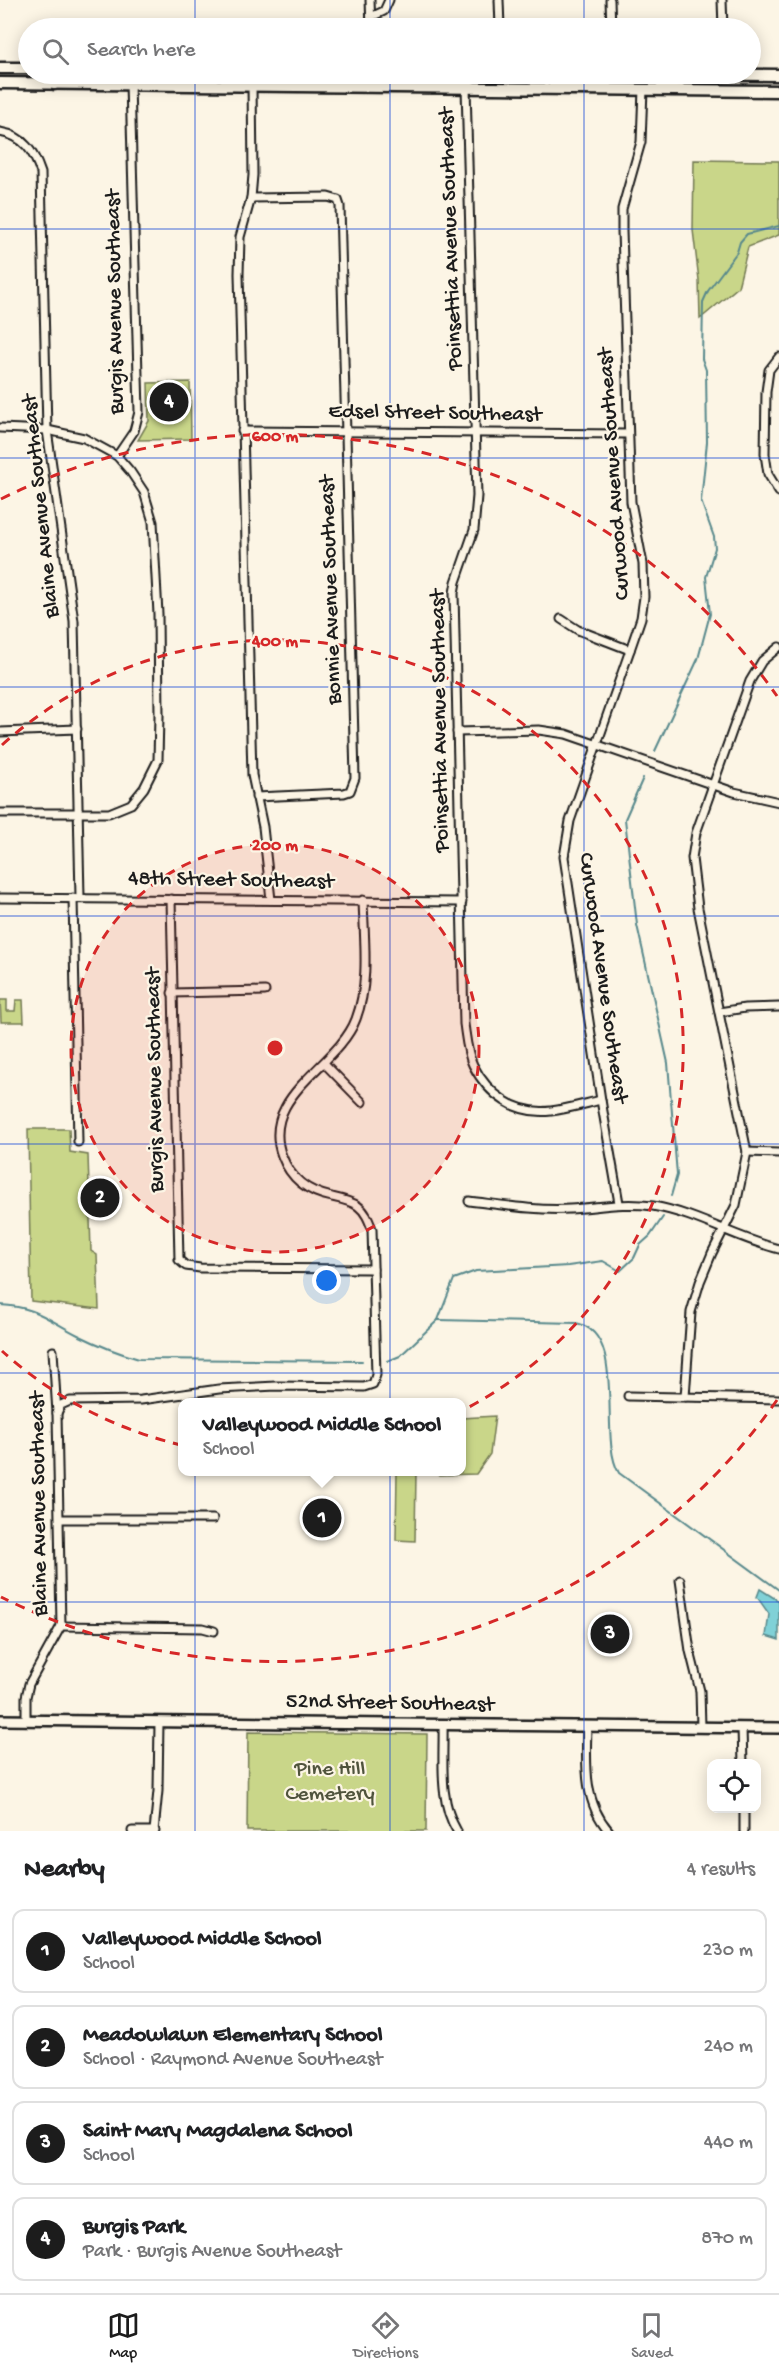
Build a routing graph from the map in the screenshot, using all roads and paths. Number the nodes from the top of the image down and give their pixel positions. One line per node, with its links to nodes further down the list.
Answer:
1 (370, 0): 6 (street)
2 (389, 0): 6 (street)
3 (499, 0): 7 (street)
4 (610, 0): 8 (street)
5 (722, 0): 9 (street)
6 (371, 17)
7 (500, 18)
8 (611, 18)
9 (723, 18)
10 (0, 68): 11 (main road)
11 (18, 68)
12 (761, 75): 13 (main road)
13 (779, 75)
14 (0, 84): 15 (main road)
15 (54, 84): 16 (main road)
16 (130, 84): 20 (main road); 35 (street, Burgis Avenue Southeast)
17 (467, 84): 22 (main road)
18 (603, 84): 23 (main road)
19 (647, 84): 24 (main road)
20 (252, 85): 21 (main road); 27 (street)
21 (371, 86): 22 (main road)
22 (466, 87): 23 (main road); 33 (street, Poinsettia Avenue Southeast)
23 (594, 89): 24 (main road)
24 (643, 89): 25 (main road); 34 (street, Curwood Avenue Southeast)
25 (779, 91)
26 (0, 132): 30 (street, Blaine Avenue Southeast)
27 (251, 198): 31 (street, Bonnie Avenue Southeast); 32 (street)
28 (779, 357): 36 (street)
29 (0, 428): 30 (street)
30 (47, 430): 35 (street); 40 (street, Blaine Avenue Southeast)
31 (345, 430): 32 (street, Edsel Street Southeast); 33 (street, Edsel Street Southeast); 45 (street, Bonnie Avenue Southeast)
32 (242, 431): 45 (street)
33 (475, 432): 34 (street, Edsel Street Southeast); 42 (street, Poinsettia Avenue Southeast)
34 (628, 434): 39 (street, Curwood Avenue Southeast)
35 (117, 456): 47 (street)
36 (779, 492)
37 (561, 619): 39 (street)
38 (779, 647): 44 (street)
39 (630, 650): 43 (street, Curwood Avenue Southeast)
40 (77, 729): 41 (street); 47 (street, Blaine Avenue Southeast)
41 (0, 732)
42 (457, 732): 43 (street); 54 (street, Poinsettia Avenue Southeast)
43 (596, 743): 44 (street); 60 (street, Curwood Avenue Southeast)
44 (712, 784): 46 (street); 58 (street)
45 (256, 797): 52 (street)
46 (779, 802)
47 (78, 812): 48 (street); 50 (street, Blaine Avenue Southeast)
48 (0, 813)
49 (0, 898): 50 (street, 48th Street Southeast)
50 (76, 898): 51 (street, 48th Street Southeast); 62 (street, Blaine Avenue Southeast)
51 (171, 898): 52 (street, 48th Street Southeast); 56 (street, Burgis Avenue Southeast)
52 (271, 900): 53 (street, 48th Street Southeast)
53 (363, 900): 54 (street, 48th Street Southeast); 59 (street)
54 (462, 902): 60 (street, Poinsettia Avenue Southeast)
55 (265, 991): 56 (street)
56 (172, 993): 69 (street, Burgis Avenue Southeast)
57 (779, 1007): 58 (street)
58 (719, 1012): 63 (street)
59 (324, 1063): 61 (street); 69 (street)
60 (601, 1100): 66 (street, Curwood Avenue Southeast)
61 (362, 1102)
62 (78, 1142)
63 (747, 1152): 64 (street); 67 (street)
64 (779, 1153)
65 (469, 1201): 66 (street)
66 (619, 1203): 67 (street)
67 (725, 1229): 68 (street); 72 (street)
68 (779, 1249)
69 (373, 1269): 74 (street)
70 (53, 1351): 74 (street, Blaine Avenue Southeast)
71 (628, 1396): 72 (street)
72 (685, 1397): 73 (street)
73 (779, 1399)
74 (57, 1413): 75 (street, Blaine Avenue Southeast)
75 (60, 1519): 76 (street); 78 (street, Blaine Avenue Southeast)
76 (213, 1520)
77 (680, 1580): 85 (street)
78 (61, 1626): 79 (street); 81 (street, Blaine Avenue Southeast)
79 (214, 1630)
80 (0, 1720): 81 (main road, 52nd Street Southeast)
81 (26, 1720): 82 (main road, 52nd Street Southeast)
82 (159, 1722): 83 (main road, 52nd Street Southeast); 91 (street)
83 (443, 1724): 84 (main road, 52nd Street Southeast); 92 (street)
84 (587, 1726): 85 (main road, 52nd Street Southeast); 93 (street)
85 (701, 1727): 86 (main road, 52nd Street Southeast)
86 (742, 1728): 87 (main road, 52nd Street Southeast); 88 (street)
87 (779, 1728)
88 (743, 1759)
89 (744, 1813): 94 (street)
90 (132, 1831): 91 (street)
91 (154, 1831)
92 (457, 1831)
93 (609, 1831)
94 (744, 1831)

